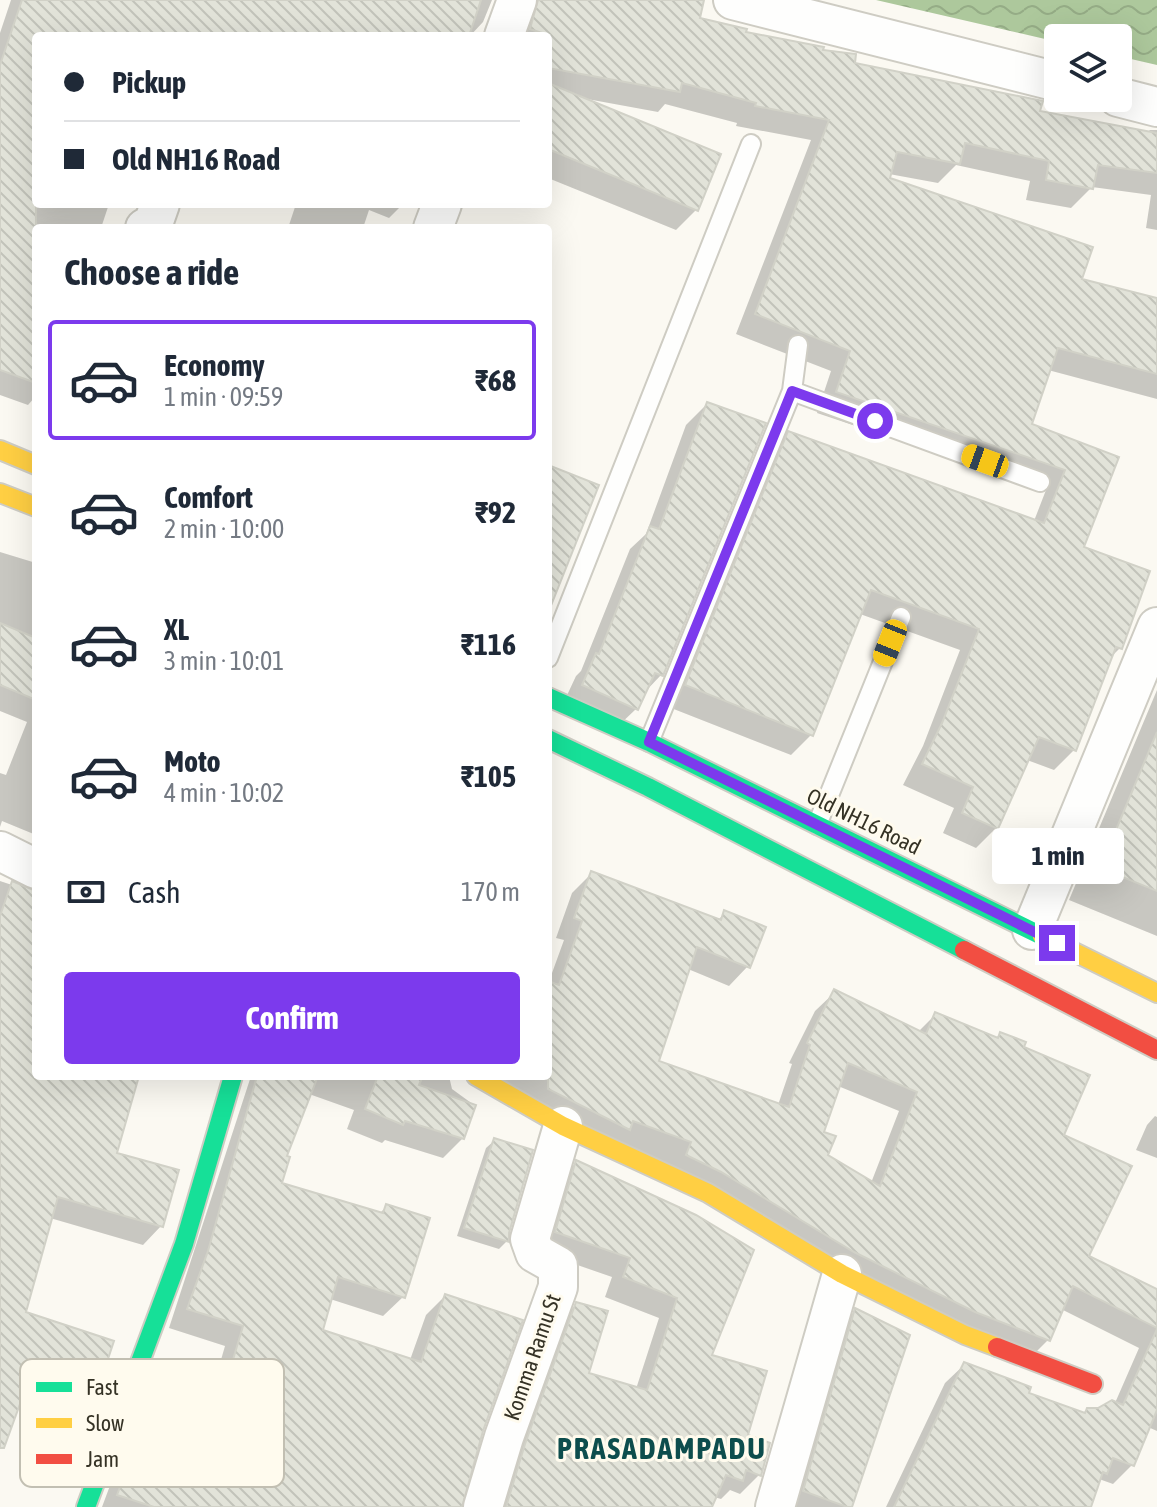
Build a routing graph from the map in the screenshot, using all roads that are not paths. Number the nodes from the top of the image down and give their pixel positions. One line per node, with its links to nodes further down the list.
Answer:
1 (517, 0): 3 (street)
2 (733, 0): 4 (street)
3 (505, 32)
4 (1044, 78)
5 (1132, 101): 6 (street)
6 (1157, 107)
7 (751, 144): 17 (lane)
8 (798, 345): 9 (lane)
9 (792, 391): 12 (lane); 20 (lane)
10 (0, 450): 11 (main road)
11 (32, 463)
12 (1040, 482)
13 (0, 493): 14 (main road)
14 (32, 505)
15 (901, 617): 21 (lane)
16 (1157, 627): 24 (street)
17 (552, 648)
18 (552, 699): 20 (main road, Old NH16 Road)
19 (552, 741): 26 (main road)
20 (649, 742): 21 (main road, Old NH16 Road)
21 (817, 825): 24 (main road, Old NH16 Road)
22 (0, 851): 23 (street)
23 (32, 867)
24 (1032, 930): 25 (main road, Old NH16 Road)
25 (1157, 993)
26 (1157, 1050)
27 (232, 1080): 31 (main road)
28 (483, 1080): 29 (main road)
29 (563, 1126): 30 (main road); 35 (street, Komma Ramu St)
30 (842, 1274): 32 (main road); 36 (street)
31 (141, 1359)
32 (1093, 1384)
33 (93, 1487): 34 (main road)
34 (86, 1507)
35 (483, 1507)
36 (775, 1507)

